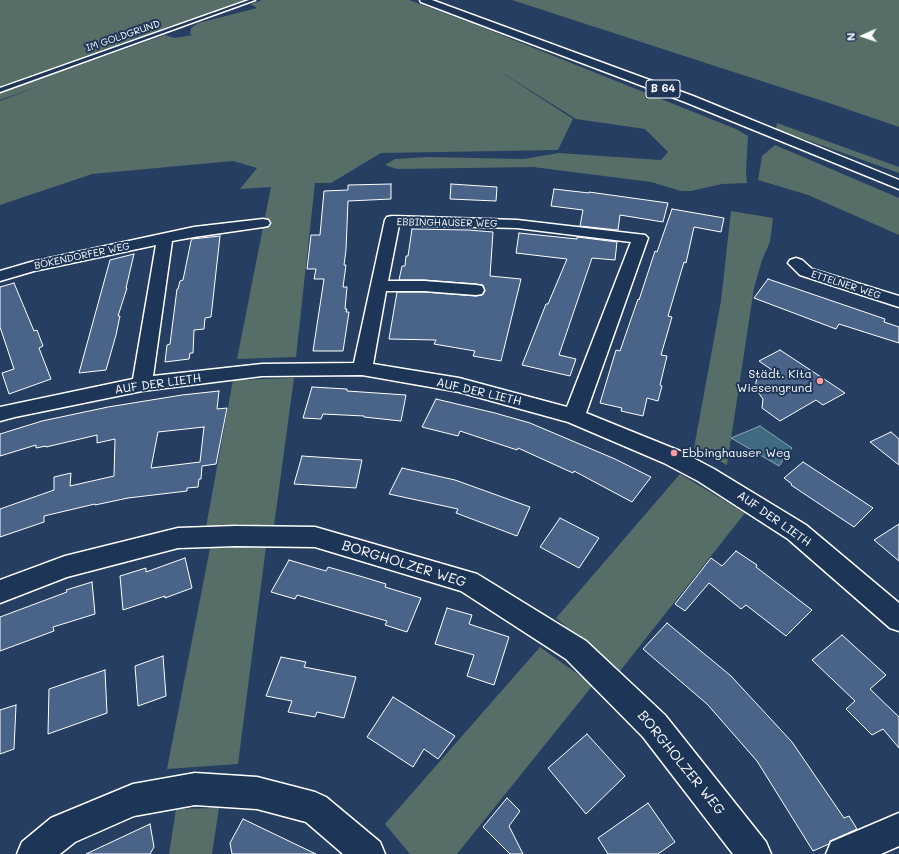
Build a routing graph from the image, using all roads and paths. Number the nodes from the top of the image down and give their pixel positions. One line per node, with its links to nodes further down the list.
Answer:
1 (253, 0): 3 (lane, IM GOLDGRUND)
2 (424, 0): 4 (highway, B 64)
3 (0, 90)
4 (899, 185)
5 (263, 223): 6 (street, BÖKENDORFER WEG)
6 (165, 238): 8 (street, BÖKENDORFER WEG); 13 (street)
7 (796, 263): 11 (street, ETTELNER WEG)
8 (0, 276)
9 (379, 286): 10 (street); 12 (street, EBBINGHAUSER WEG); 15 (street, EBBINGHAUSER WEG)
10 (476, 290)
11 (899, 302)
12 (362, 369): 13 (street, AUF DER LIETH); 15 (street, AUF DER LIETH)
13 (142, 384): 14 (street, AUF DER LIETH)
14 (0, 414)
15 (574, 416): 17 (street, AUF DER LIETH)
16 (0, 592): 21 (street, BORGHOLZER WEG)
17 (899, 619)
18 (899, 829): 22 (street)
19 (34, 854): 20 (street)
20 (368, 854)
21 (754, 854)
22 (843, 854)

